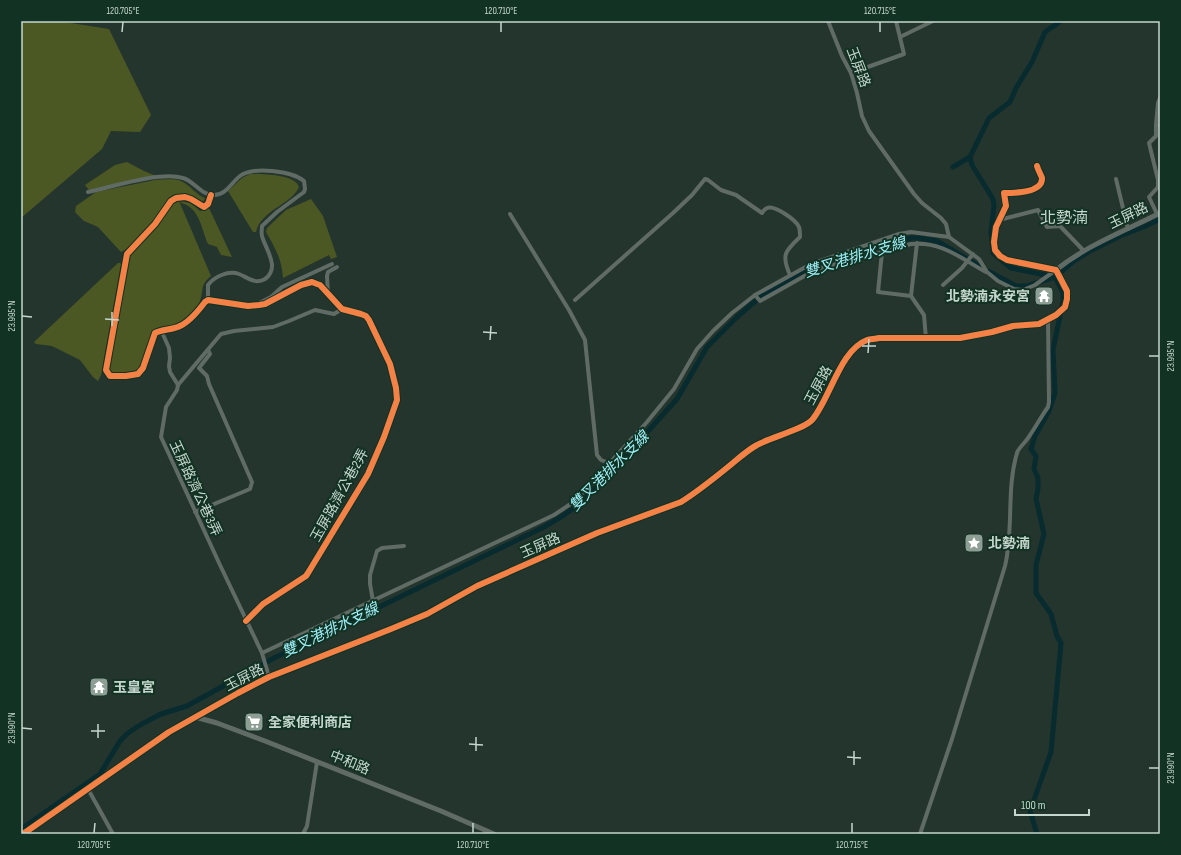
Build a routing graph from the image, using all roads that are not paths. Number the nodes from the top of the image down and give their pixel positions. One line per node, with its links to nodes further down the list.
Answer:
1 (828, 21): 5 (street, 玉屏路)
2 (896, 21): 4 (street)
3 (933, 21): 4 (street)
4 (900, 37): 5 (street)
5 (851, 73): 16 (street, 玉屏路)
6 (1160, 98): 7 (street)
7 (1158, 125): 13 (street)
8 (1037, 166): 14 (street)
9 (1116, 179): 15 (street)
10 (88, 192): 11 (street)
11 (211, 195): 31 (street); 36 (street)
12 (510, 214): 40 (street)
13 (1158, 214): 15 (street, 玉屏路)
14 (999, 220): 18 (street); 25 (street)
15 (1128, 229): 18 (street, 玉屏路)
16 (949, 237): 20 (street, 玉屏路); 26 (street, 玉屏路)
17 (917, 243): 19 (street); 21 (street); 30 (street)
18 (1083, 250): 25 (street, 玉屏路)
19 (882, 252): 29 (street); 30 (street)
20 (973, 254): 21 (street); 24 (street, 玉屏路)
21 (967, 262): 24 (street); 27 (street)
22 (332, 264): 33 (street)
23 (337, 267): 28 (street)
24 (987, 272): 25 (street, 玉屏路)
25 (1053, 272): 35 (street, 玉屏路)
26 (790, 275): 29 (street, 玉屏路); 32 (street)
27 (943, 284)
28 (328, 295): 33 (street, 玉屏路濟公巷2弄); 34 (street, 玉屏路濟公巷2弄)
29 (755, 295): 40 (street, 玉屏路)
30 (911, 296): 37 (street)
31 (208, 300): 33 (street, 玉屏路濟公巷2弄); 36 (street)
32 (575, 300)
33 (248, 306)
34 (342, 309): 38 (street); 44 (street, 玉屏路濟公巷2弄)
35 (1048, 319): 37 (street, 玉屏路); 54 (street)
36 (160, 330): 39 (street)
37 (926, 339): 46 (street, 玉屏路)
38 (208, 350): 39 (street, 玉屏路濟公巷3弄); 41 (street)
39 (178, 385): 41 (street, 玉屏路濟公巷3弄)
40 (609, 463): 43 (street, 玉屏路)
41 (195, 512): 44 (street, 玉屏路濟公巷3弄)
42 (404, 546): 43 (street)
43 (373, 602): 45 (street, 玉屏路)
44 (246, 621): 45 (street, 玉屏路濟公巷3弄)
45 (262, 652): 46 (street, 玉屏路)
46 (269, 677): 47 (street, 玉屏路)
47 (196, 717): 48 (street, 中和路); 49 (street, 玉屏路)
48 (317, 762): 52 (street); 53 (street, 中和路)
49 (88, 789): 50 (street, 玉屏路); 51 (street)
50 (23, 834)
51 (113, 834)
52 (303, 834)
53 (494, 834)
54 (920, 834)

